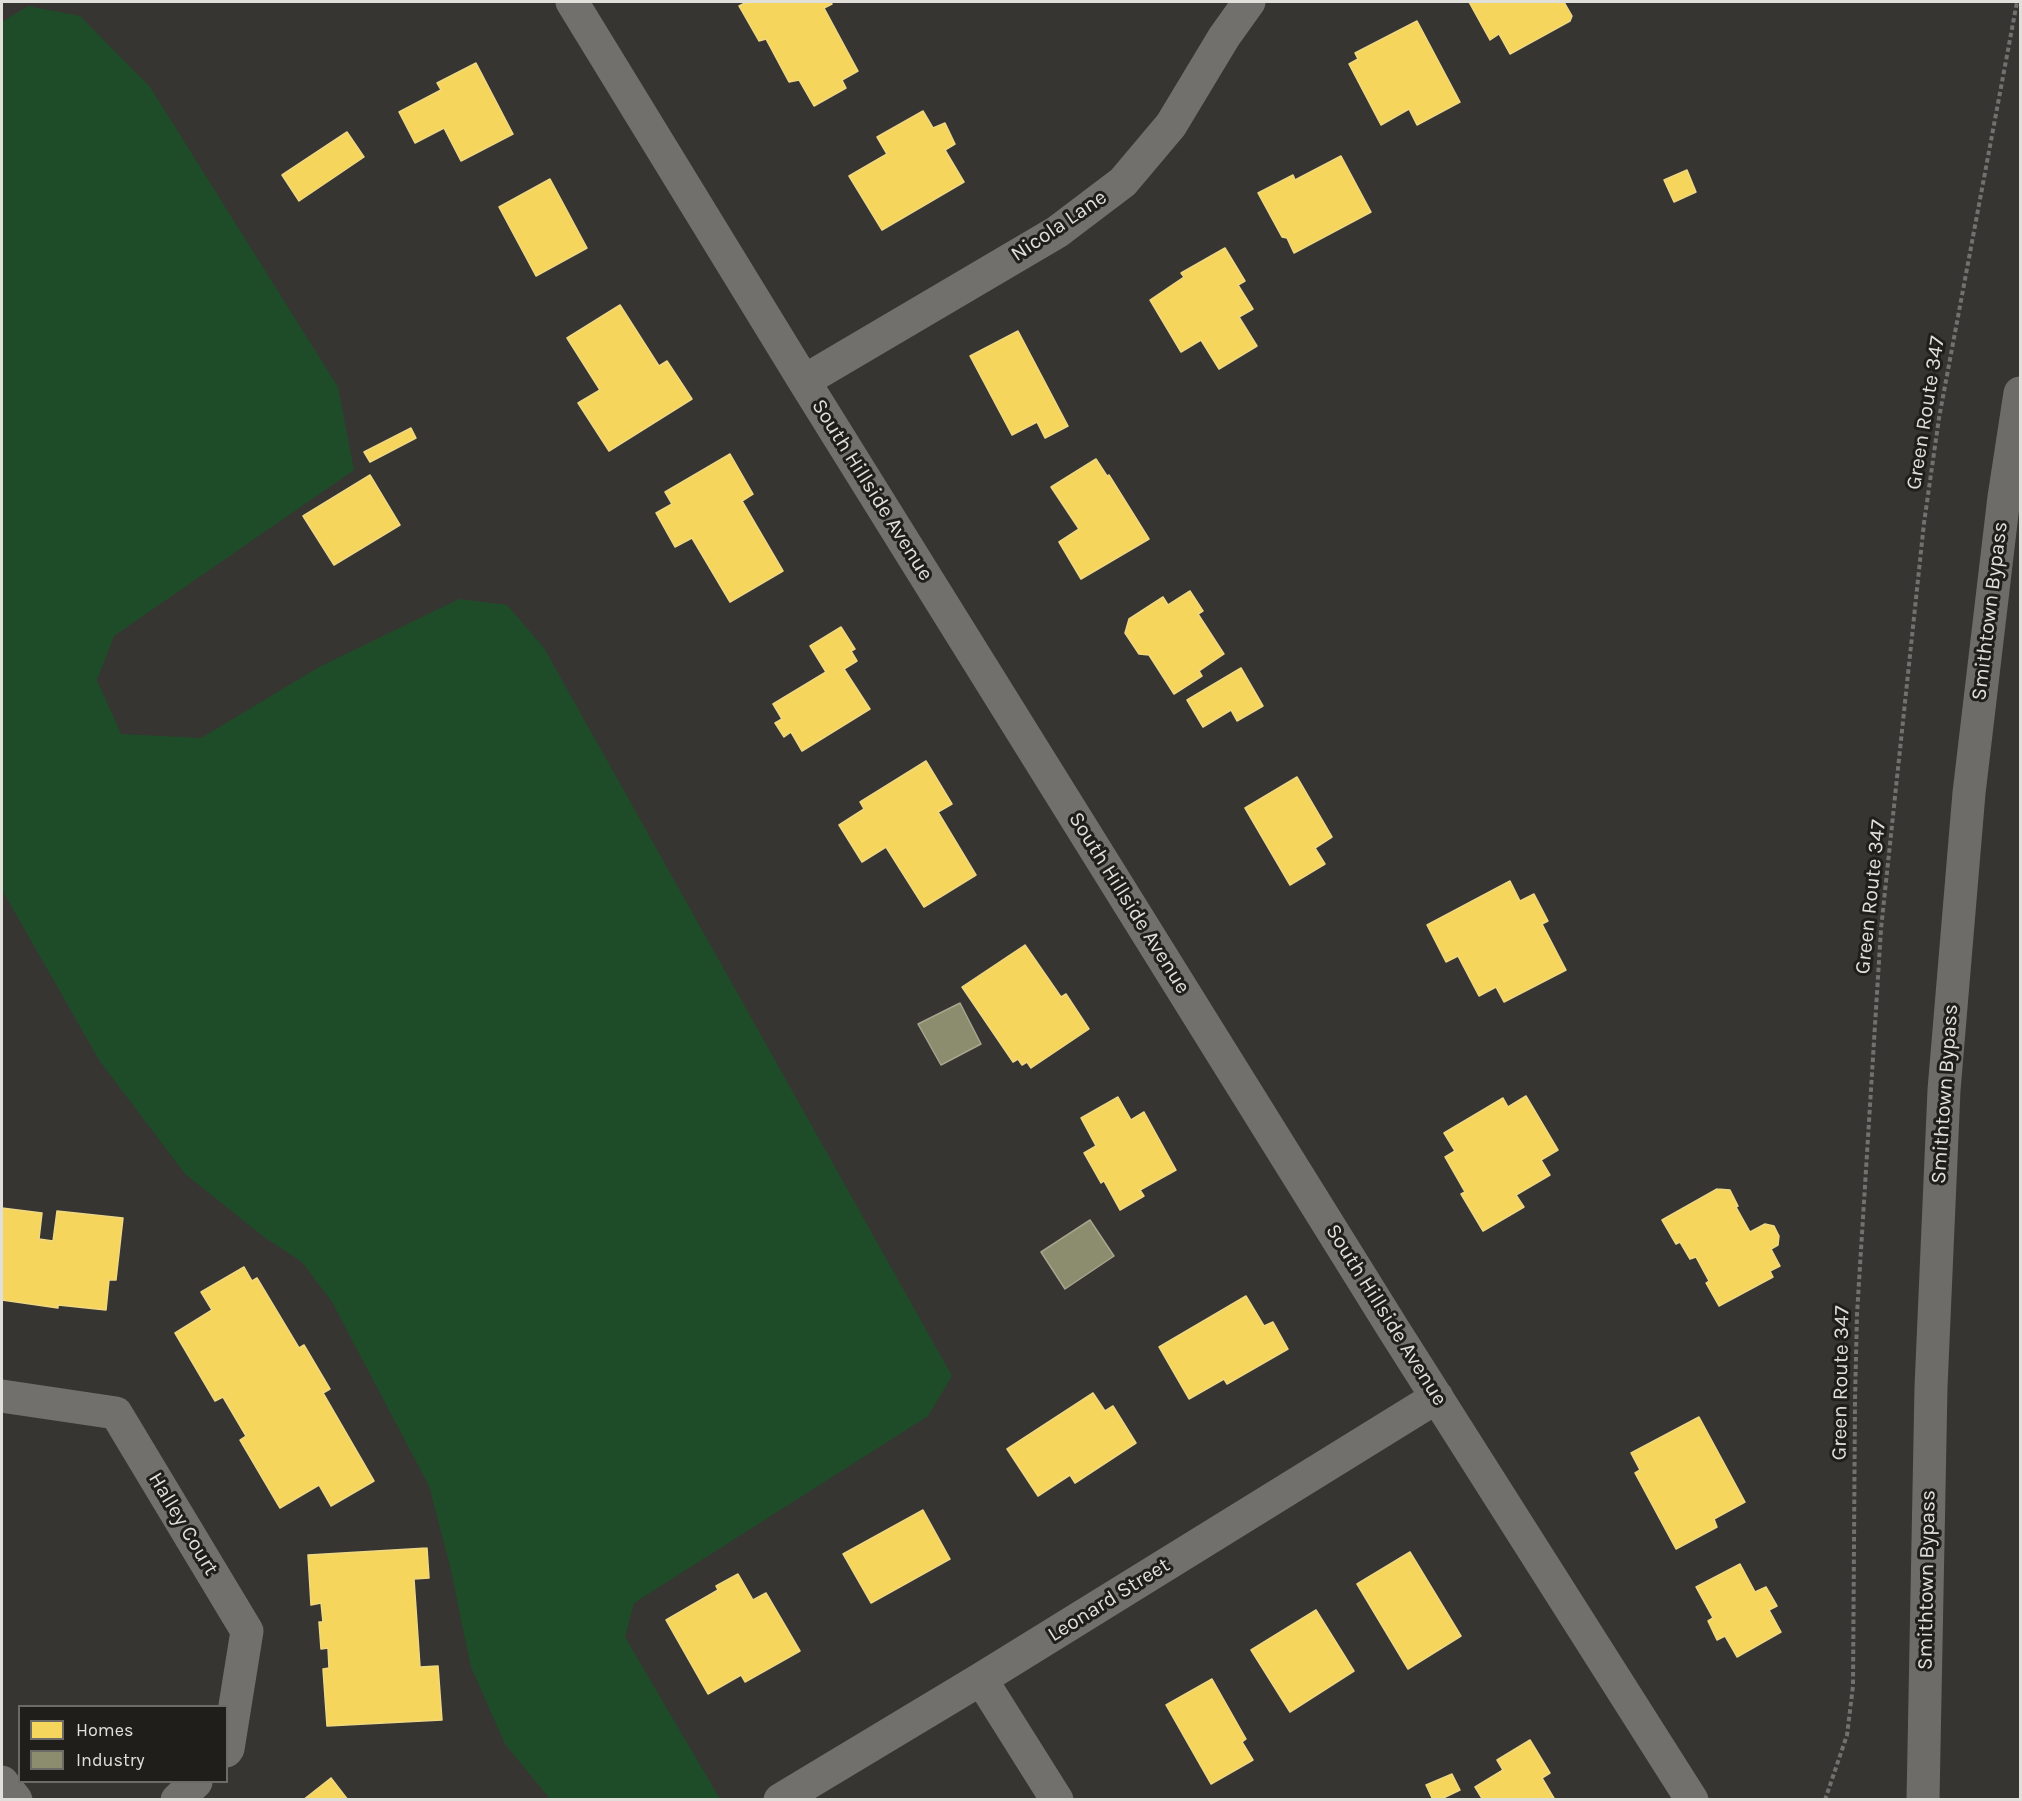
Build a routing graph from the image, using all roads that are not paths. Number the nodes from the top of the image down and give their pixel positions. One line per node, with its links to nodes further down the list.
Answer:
1 (572, 2): 3 (street, South Hillside Avenue)
2 (1250, 2): 3 (street, Nicola Lane)
3 (804, 381): 6 (street, South Hillside Avenue)
4 (2020, 393): 16 (highway, Smithtown Bypass)
5 (2, 1396): 8 (street, Halley Court)
6 (1437, 1397): 7 (street, Leonard Street); 15 (street, South Hillside Avenue)
7 (981, 1679): 13 (street, Leonard Street); 14 (street)
8 (228, 1749)
9 (2, 1782): 11 (street)
10 (195, 1783): 12 (street)
11 (16, 1800)
12 (177, 1800)
13 (780, 1800)
14 (1057, 1800)
15 (1692, 1800)
16 (1923, 1800)

